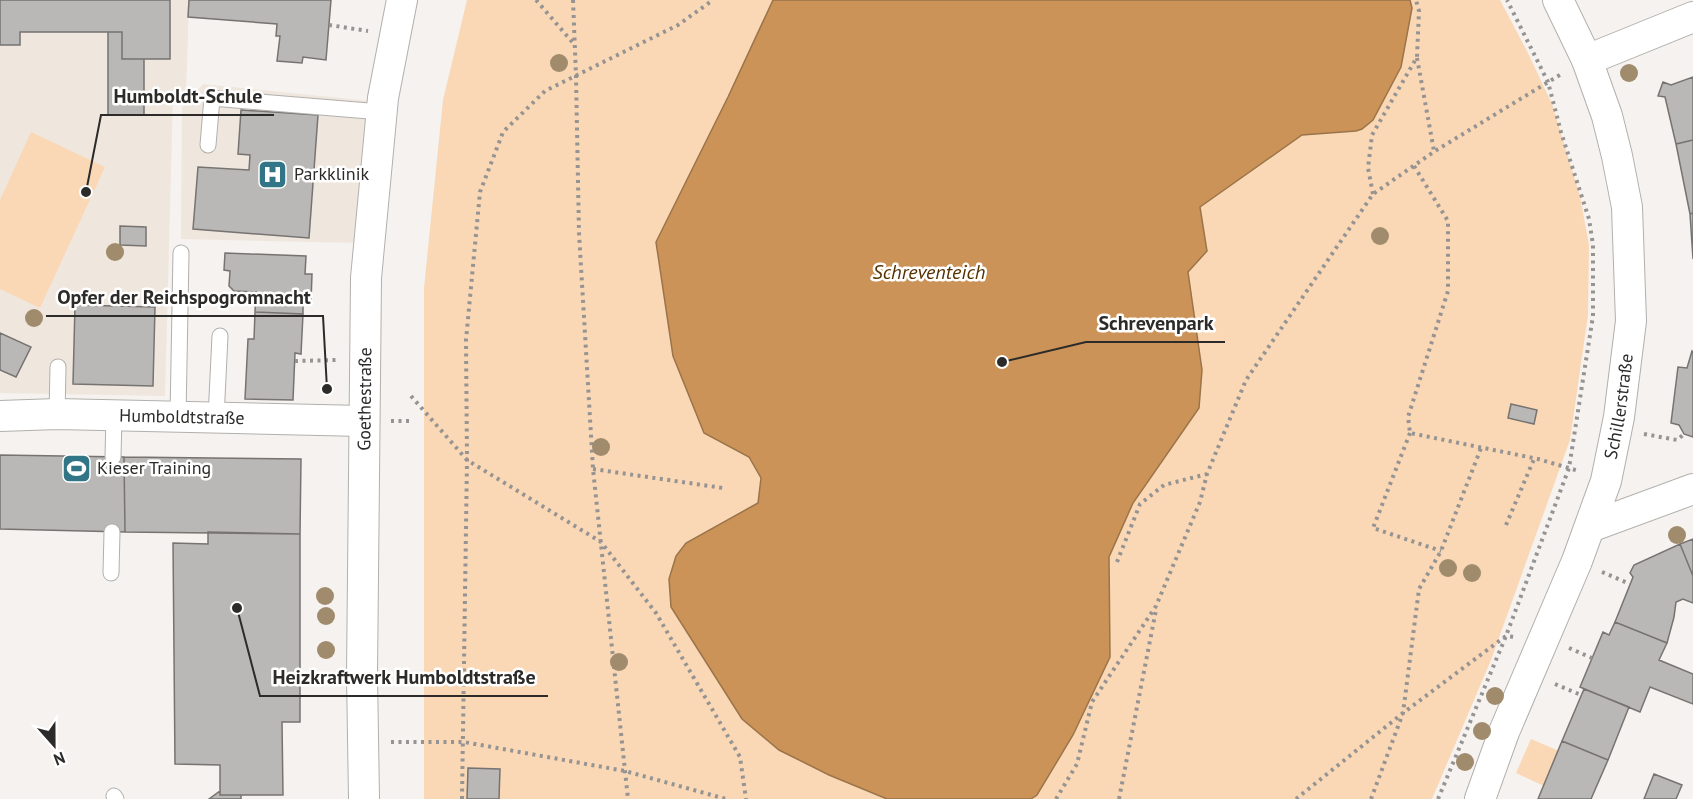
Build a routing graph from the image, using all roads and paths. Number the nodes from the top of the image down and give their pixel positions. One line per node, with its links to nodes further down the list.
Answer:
1 (402, 0): 10 (street, Goethestraße)
2 (536, 0): 11 (path)
3 (573, 0): 11 (path)
4 (713, 0): 14 (path)
5 (1416, 0): 12 (path)
6 (1507, 0): 15 (path)
7 (1558, 0): 13 (street, Schillerstraße)
8 (1693, 17): 13 (street)
9 (329, 25): 10 (path)
10 (395, 35): 16 (street, Goethestraße)
11 (574, 44): 14 (path)
12 (1417, 57): 18 (path); 20 (path)
13 (1587, 60): 33 (street, Schillerstraße)
14 (576, 76): 39 (path); 41 (path)
15 (1548, 82): 18 (path); 40 (path)
16 (381, 112): 17 (lane); 23 (street, Goethestraße)
17 (208, 145)
18 (1435, 151): 19 (path)
19 (1414, 166): 20 (path); 34 (path)
20 (1373, 194): 42 (path)
21 (181, 253): 30 (lane)
22 (220, 336): 31 (lane)
23 (364, 359): 24 (path); 32 (street, Goethestraße)
24 (295, 361)
25 (58, 367): 27 (lane)
26 (411, 396): 39 (path)
27 (57, 414): 28 (street, Humboldtstraße); 29 (street, Humboldtstraße)
28 (0, 416)
29 (114, 416): 30 (street, Humboldtstraße); 37 (lane)
30 (178, 417): 31 (street, Humboldtstraße)
31 (216, 418): 32 (street, Humboldtstraße)
32 (363, 421): 58 (street, Goethestraße)
33 (1617, 429): 35 (path); 46 (street, Schillerstraße)
34 (1410, 433): 36 (path); 49 (path)
35 (1684, 434)
36 (1482, 448): 38 (path); 49 (path)
37 (112, 457)
38 (1534, 459): 40 (path); 45 (path)
39 (467, 460): 48 (path); 55 (path)
40 (1569, 468): 53 (path)
41 (593, 469): 43 (path); 48 (path)
42 (1207, 474): 50 (path); 52 (path)
43 (723, 488)
44 (1693, 489): 46 (street)
45 (1506, 525)
46 (1590, 527): 68 (street, Schillerstraße)
47 (112, 532): 51 (lane)
48 (601, 542): 57 (path); 62 (path)
49 (1441, 551): 54 (path)
50 (1117, 562)
51 (111, 573)
52 (1156, 606): 63 (path); 64 (path)
53 (1506, 636): 54 (path); 67 (path)
54 (1403, 713): 65 (path); 66 (path)
55 (464, 742): 56 (path); 57 (path); 59 (path)
56 (408, 743)
57 (625, 771): 60 (path); 61 (path)
58 (364, 799)
59 (462, 799)
60 (628, 799)
61 (726, 799)
62 (746, 799)
63 (1056, 799)
64 (1119, 799)
65 (1296, 799)
66 (1371, 799)
67 (1438, 799)
68 (1480, 799)

